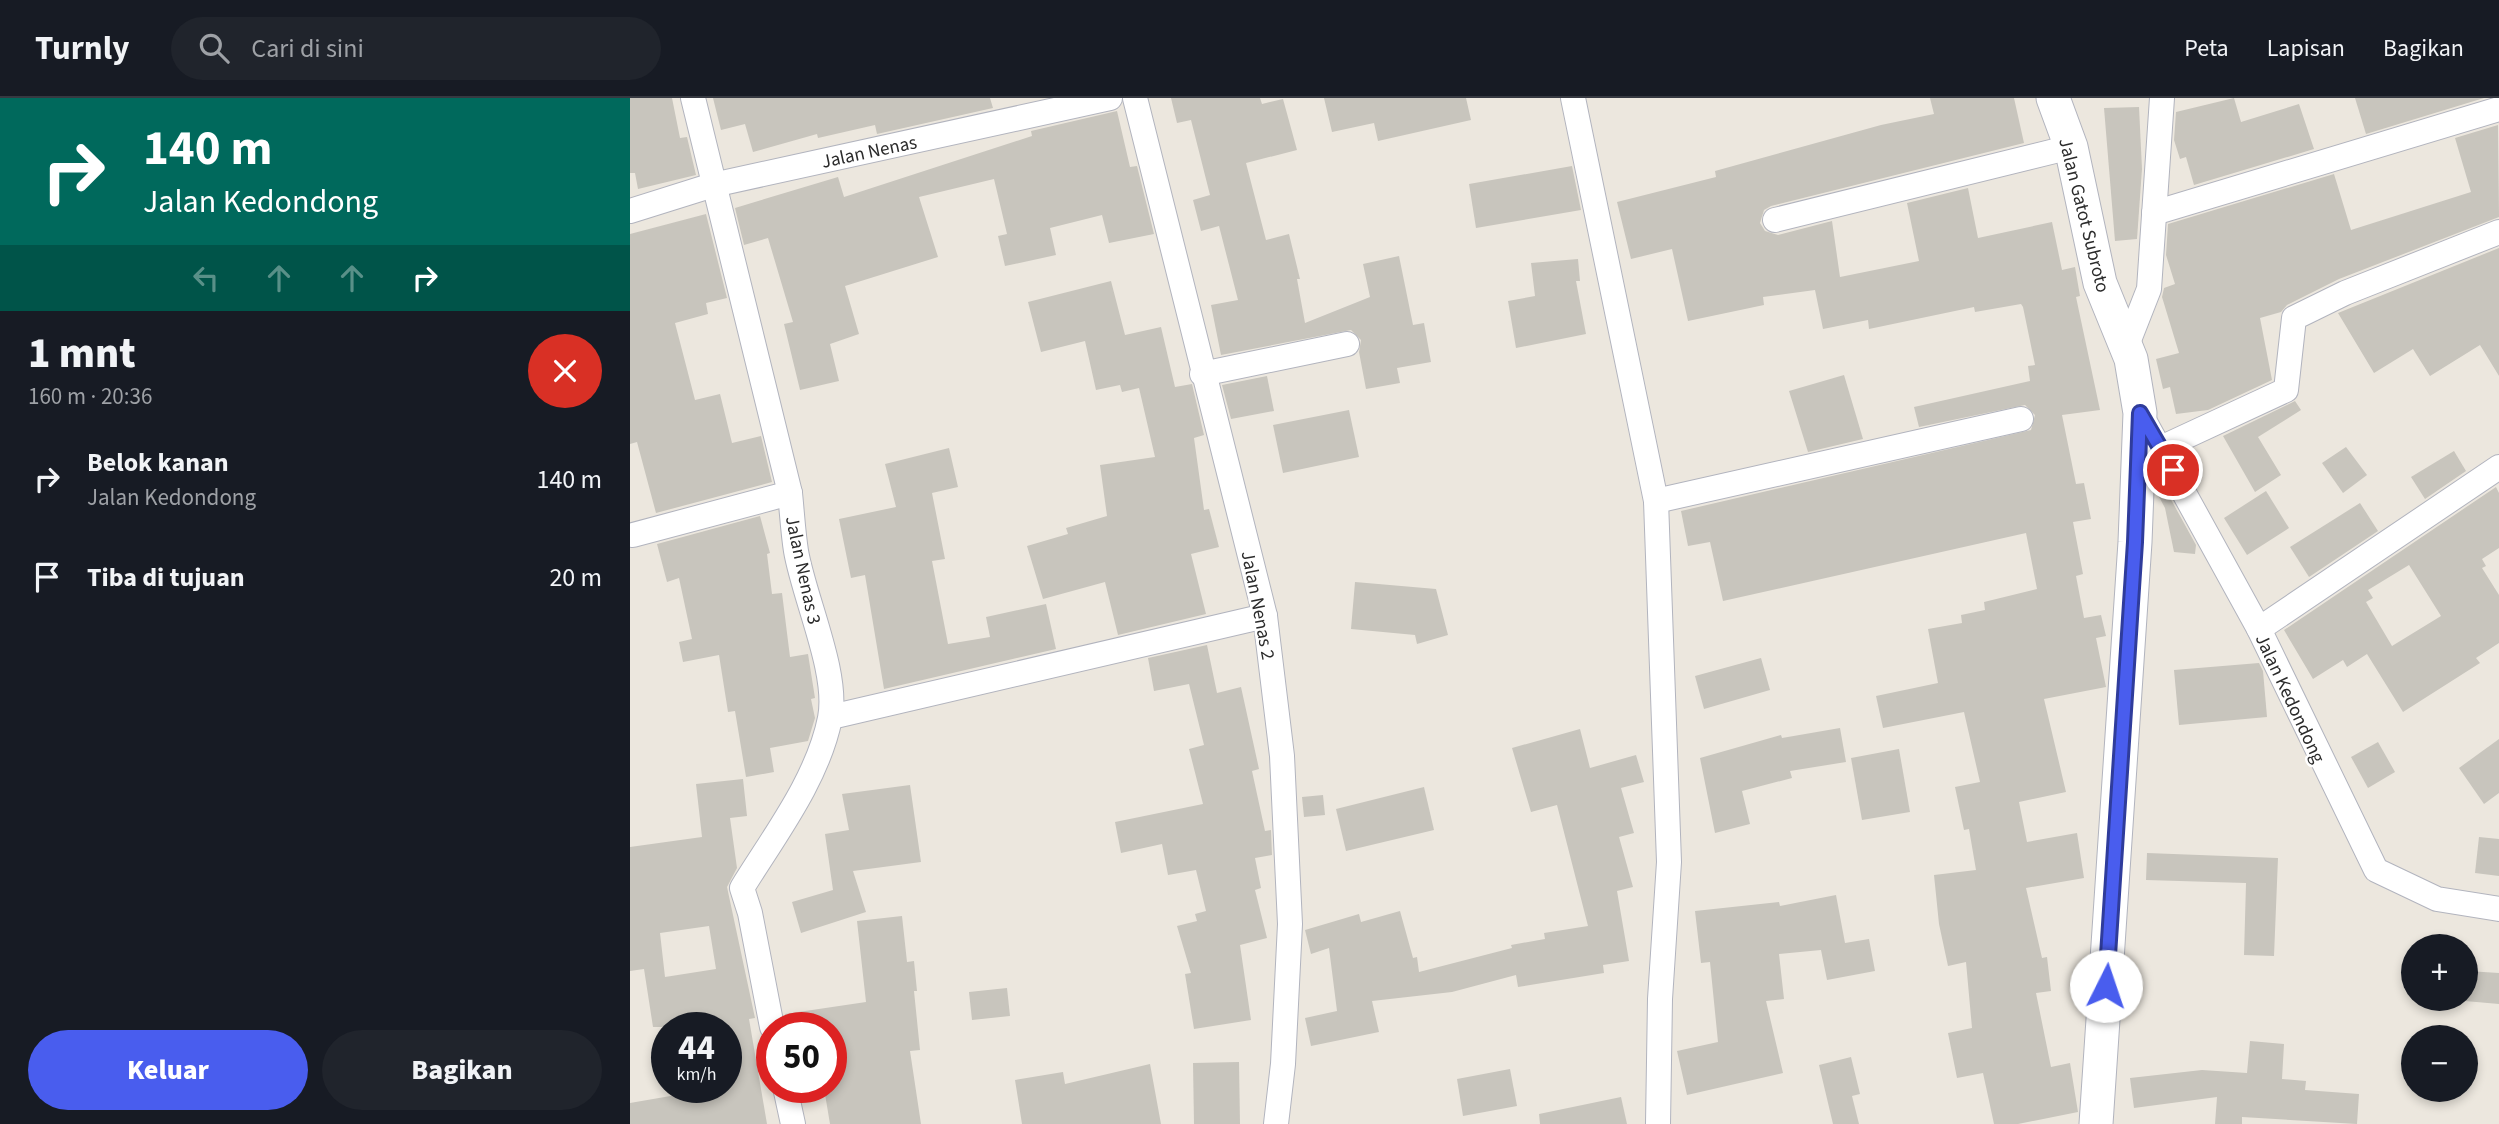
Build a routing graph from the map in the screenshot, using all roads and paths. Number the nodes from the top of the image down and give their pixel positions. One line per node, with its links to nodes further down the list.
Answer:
1 (693, 98): 9 (street, Jalan Nenas 3)
2 (1110, 98): 9 (street, Jalan Nenas)
3 (1135, 98): 16 (street, Jalan Nenas 2)
4 (1573, 98): 22 (street)
5 (2053, 98): 8 (main road, Jalan Gatot Subroto)
6 (2162, 98): 11 (street)
7 (2499, 109): 11 (street)
8 (2071, 147): 12 (street); 15 (main road, Jalan Gatot Subroto)
9 (713, 185): 10 (street, Jalan Nenas); 21 (street, Jalan Nenas 3)
10 (630, 211)
11 (2154, 213): 15 (street)
12 (1775, 220)
13 (2499, 232): 19 (street)
14 (1347, 344): 16 (street)
15 (2127, 345): 17 (main road, Jalan Gatot Subroto)
16 (1202, 374): 24 (street, Jalan Nenas 2)
17 (2140, 413): 19 (street, Jalan Kedondong); 33 (main road, Jalan Gatot Subroto)
18 (2021, 419): 22 (street)
19 (2161, 448): 25 (street, Jalan Kedondong)
20 (2499, 467): 25 (street)
21 (790, 493): 23 (street); 26 (street, Jalan Nenas 3)
22 (1656, 501): 32 (street)
23 (633, 535)
24 (1265, 616): 26 (street); 31 (street, Jalan Nenas 2)
25 (2259, 629): 27 (street, Jalan Kedondong)
26 (831, 717): 28 (street, Jalan Nenas 3)
27 (2499, 909)
28 (769, 1012)
29 (788, 1103): 30 (street)
30 (793, 1124)
31 (1276, 1124)
32 (1658, 1124)
33 (2096, 1124)

